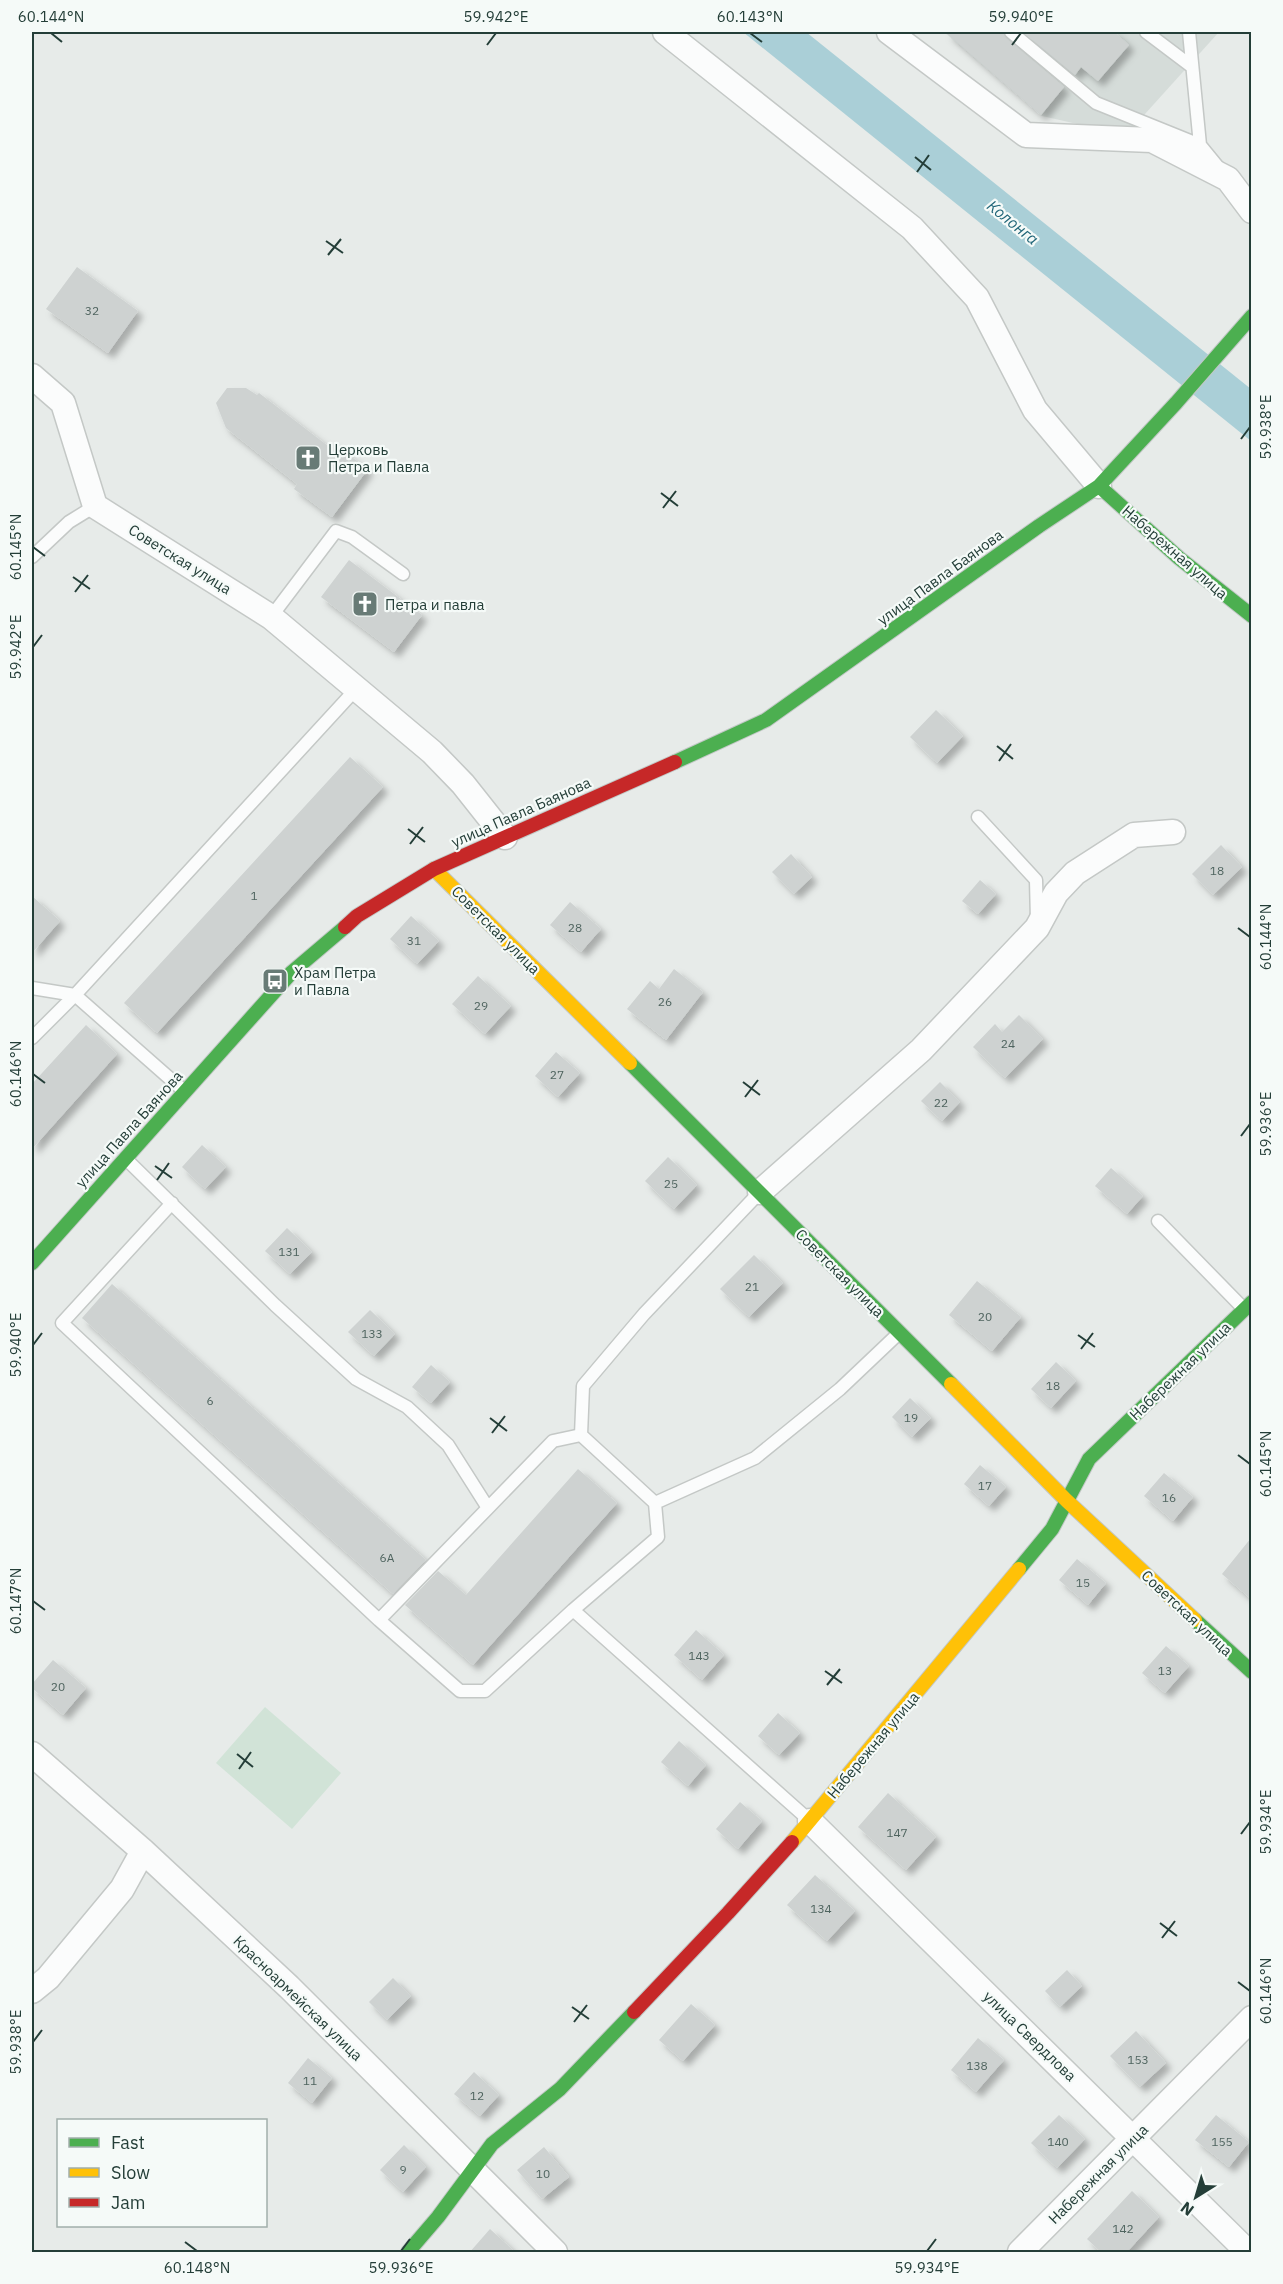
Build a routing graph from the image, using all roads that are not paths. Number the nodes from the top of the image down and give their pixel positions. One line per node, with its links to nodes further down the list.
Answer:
1 (665, 32): 12 (street)
2 (889, 32): 8 (street)
3 (1011, 32): 7 (lane)
4 (1146, 32): 6 (lane)
5 (1189, 32): 6 (lane)
6 (1191, 66): 7 (lane)
7 (1200, 145): 8 (lane)
8 (1228, 179): 9 (street)
9 (1251, 211)
10 (1250, 317): 12 (main road, улица Павла Баянова)
11 (32, 376): 13 (street)
12 (1100, 486): 16 (main road, Набережная улица); 21 (main road, улица Павла Баянова)
13 (95, 506): 14 (lane); 17 (street, Советская улица)
14 (32, 557)
15 (403, 574): 17 (lane)
16 (1251, 616)
17 (271, 617): 18 (street, Советская улица)
18 (356, 689): 21 (street, Советская улица); 25 (lane)
19 (978, 817): 23 (lane)
20 (1173, 832): 23 (street)
21 (505, 837): 22 (main road, улица Павла Баянова)
22 (434, 869): 27 (main road, улица Павла Баянова); 29 (main road, Советская улица)
23 (1037, 928): 29 (street)
24 (32, 988): 25 (lane)
25 (75, 995): 26 (lane); 27 (lane)
26 (32, 1038)
27 (185, 1092): 28 (main road, улица Павла Баянова)
28 (125, 1158): 30 (lane); 32 (main road, улица Павла Баянова)
29 (760, 1192): 34 (main road, Советская улица); 35 (lane)
30 (171, 1203): 38 (lane); 40 (lane)
31 (1158, 1221): 33 (lane)
32 (32, 1263)
33 (1248, 1306): 36 (main road, Набережная улица)
34 (899, 1333): 36 (main road, Советская улица); 37 (lane)
35 (581, 1435): 37 (lane); 38 (lane)
36 (1067, 1501): 41 (main road, Советская улица); 43 (main road, Набережная улица)
37 (655, 1503): 39 (lane)
38 (488, 1508): 40 (lane)
39 (573, 1610): 40 (lane); 43 (lane)
40 (379, 1620)
41 (1251, 1672)
42 (32, 1754): 44 (street, Красноармейская улица)
43 (810, 1821): 47 (street, улица Свердлова); 48 (main road, Набережная улица)
44 (143, 1851): 45 (street); 48 (street, Красноармейская улица)
45 (32, 1991)
46 (1251, 2018): 47 (street, Набережная улица)
47 (1134, 2138): 51 (street, Набережная улица); 52 (street, улица Свердлова)
48 (473, 2170): 49 (main road, Набережная улица); 50 (street, Красноармейская улица)
49 (408, 2253)
50 (555, 2253)
51 (1020, 2253)
52 (1248, 2253)

